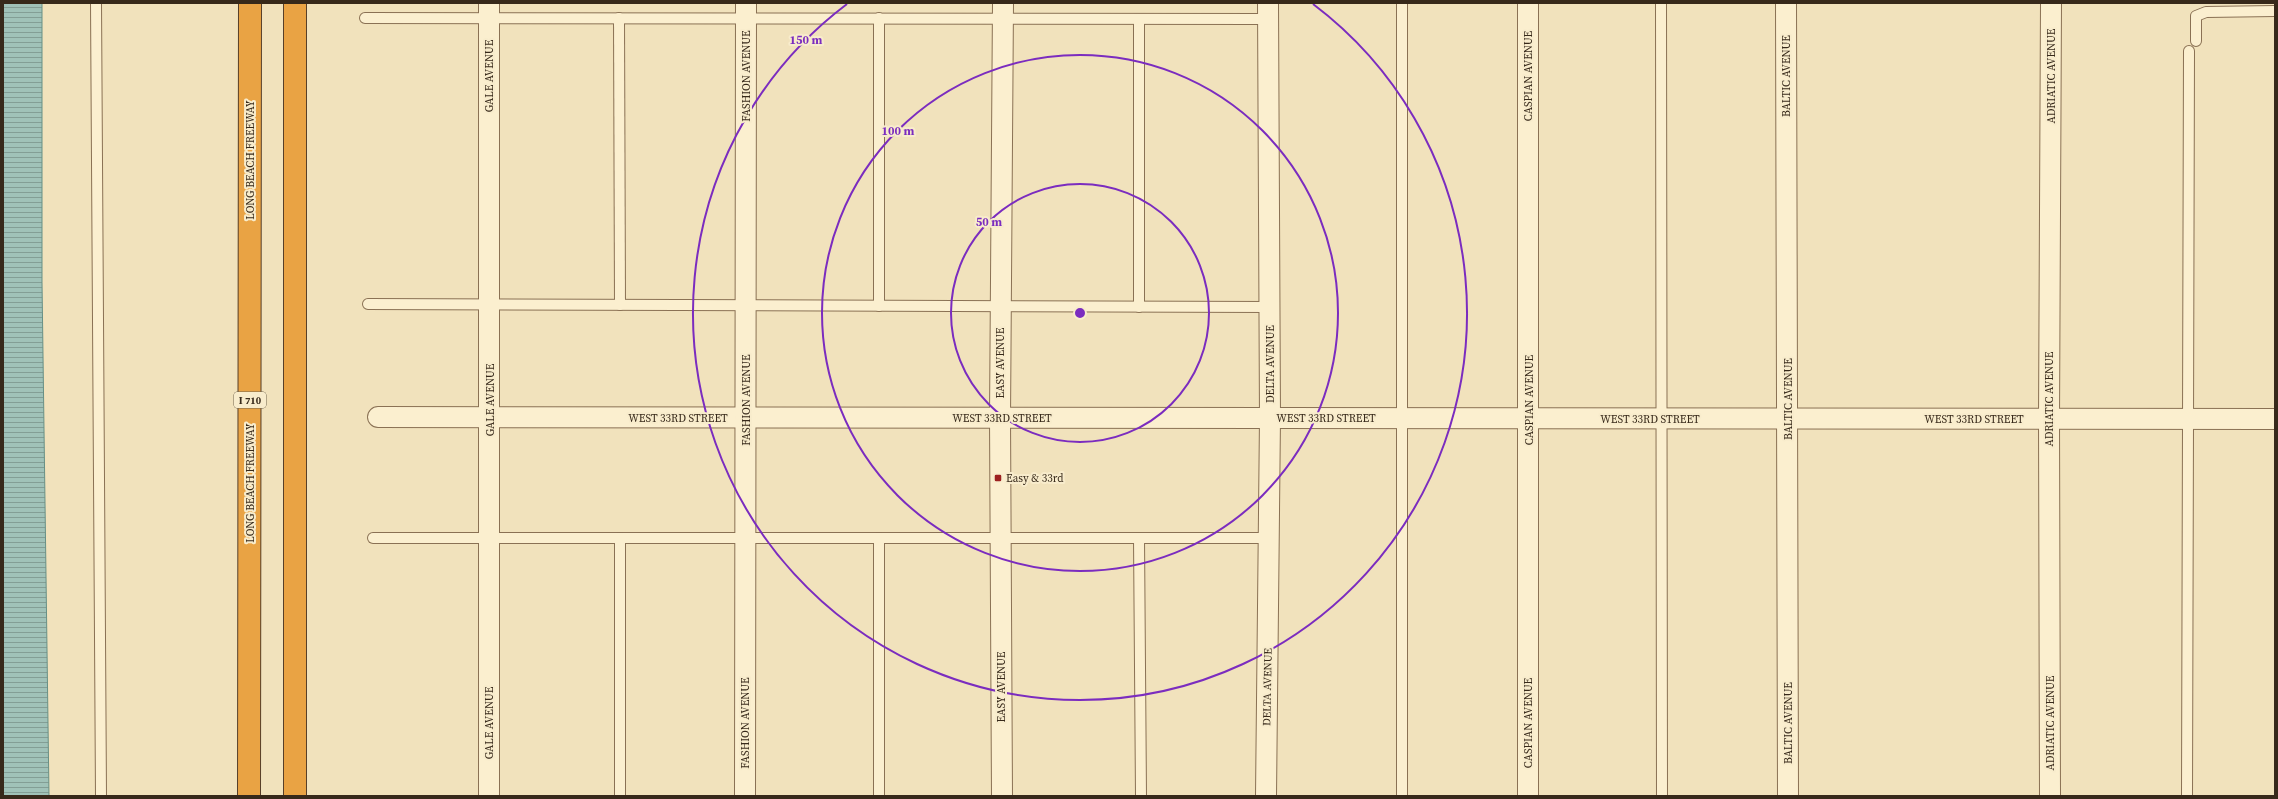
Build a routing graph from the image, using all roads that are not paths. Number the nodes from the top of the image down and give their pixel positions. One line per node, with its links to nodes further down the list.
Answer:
1 (96, 3): 48 (lane)
2 (250, 3): 49 (highway, LONG BEACH FREEWAY / I 710)
3 (295, 3): 50 (highway)
4 (1402, 3): 33 (lane)
5 (1528, 3): 34 (street, CASPIAN AVENUE)
6 (1661, 3): 35 (lane)
7 (1786, 3): 36 (street, BALTIC AVENUE)
8 (2051, 3): 37 (street, ADRIATIC AVENUE)
9 (489, 10): 14 (lane); 15 (lane); 21 (street, GALE AVENUE)
10 (746, 11): 15 (lane); 16 (lane); 23 (street, FASHION AVENUE)
11 (1003, 11): 16 (lane); 17 (lane); 25 (street, EASY AVENUE)
12 (1268, 11): 17 (lane); 27 (street, DELTA AVENUE)
13 (2275, 11): 18 (lane)
14 (365, 18)
15 (619, 18): 22 (lane)
16 (879, 18): 24 (lane)
17 (1139, 19): 26 (lane)
18 (2196, 41)
19 (2189, 50): 38 (lane)
20 (368, 304): 21 (lane)
21 (490, 304): 22 (lane); 29 (street, GALE AVENUE)
22 (620, 305): 23 (lane)
23 (746, 305): 24 (lane); 30 (street, FASHION AVENUE)
24 (879, 306): 25 (lane)
25 (1000, 306): 26 (lane); 31 (street, EASY AVENUE)
26 (1139, 307): 27 (lane)
27 (1270, 307): 32 (street, DELTA AVENUE)
28 (378, 417): 29 (street, WEST 33RD STREET)
29 (490, 417): 30 (street, WEST 33RD STREET); 41 (street, GALE AVENUE)
30 (746, 418): 31 (street, WEST 33RD STREET); 43 (street, FASHION AVENUE)
31 (1000, 418): 32 (street, WEST 33RD STREET); 45 (street, EASY AVENUE)
32 (1270, 418): 33 (street, WEST 33RD STREET); 47 (street, DELTA AVENUE)
33 (1401, 418): 34 (street, WEST 33RD STREET); 58 (lane)
34 (1529, 418): 35 (street, WEST 33RD STREET); 59 (street, CASPIAN AVENUE)
35 (1661, 419): 36 (street, WEST 33RD STREET); 60 (lane)
36 (1788, 419): 37 (street, WEST 33RD STREET); 61 (street, BALTIC AVENUE)
37 (2049, 419): 38 (street, WEST 33RD STREET); 62 (street, ADRIATIC AVENUE)
38 (2186, 419): 39 (street, WEST 33RD STREET); 63 (lane)
39 (2275, 419)
40 (373, 538): 41 (lane)
41 (490, 538): 42 (lane); 51 (street, GALE AVENUE)
42 (620, 538): 43 (lane); 52 (lane)
43 (746, 538): 44 (lane); 53 (street, FASHION AVENUE)
44 (879, 538): 45 (lane); 54 (lane)
45 (1000, 538): 46 (lane); 55 (street, EASY AVENUE)
46 (1139, 538): 47 (lane); 56 (lane)
47 (1269, 538): 57 (street, DELTA AVENUE)
48 (101, 796)
49 (249, 796)
50 (295, 796)
51 (489, 796)
52 (620, 796)
53 (745, 796)
54 (879, 796)
55 (1002, 796)
56 (1141, 796)
57 (1266, 796)
58 (1402, 796)
59 (1528, 796)
60 (1662, 796)
61 (1788, 796)
62 (2050, 796)
63 (2187, 796)

